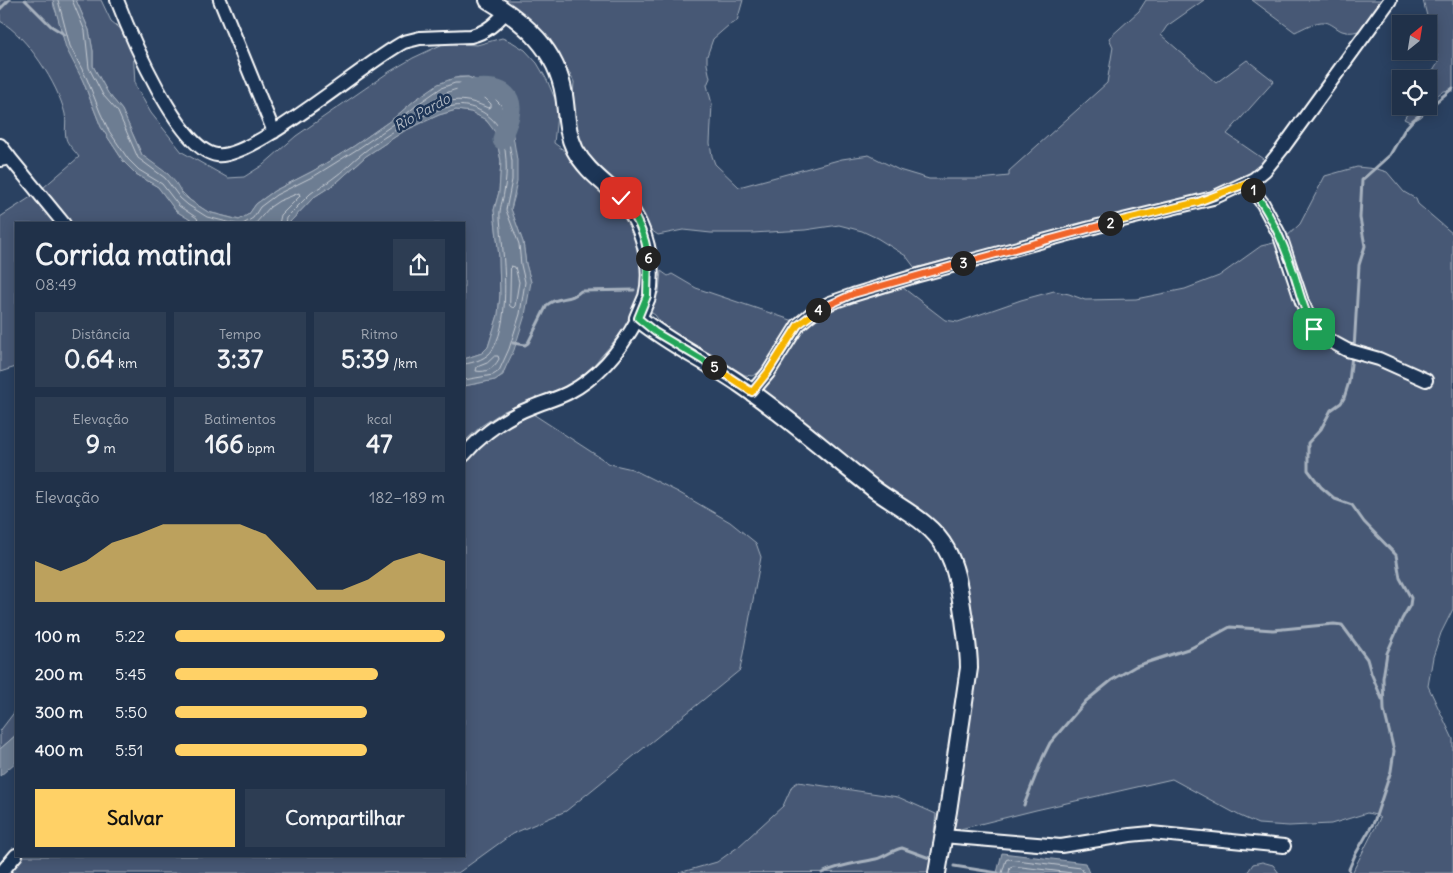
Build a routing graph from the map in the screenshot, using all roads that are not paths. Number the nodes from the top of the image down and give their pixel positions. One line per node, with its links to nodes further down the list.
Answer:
1 (117, 0): 6 (street)
2 (220, 0): 6 (street)
3 (488, 0): 5 (main road)
4 (1390, 0): 9 (street)
5 (507, 11): 6 (street); 11 (main road)
6 (274, 132)
7 (0, 145): 8 (street)
8 (5, 159): 10 (street)
9 (1248, 183): 12 (street); 13 (street)
10 (62, 222)
11 (638, 318): 13 (main road); 14 (street)
12 (1426, 380)
13 (752, 392): 15 (main road)
14 (465, 454)
15 (943, 836): 16 (street); 18 (main road)
16 (1284, 846)
17 (15, 856): 19 (street)
18 (938, 864)
19 (1, 873)

